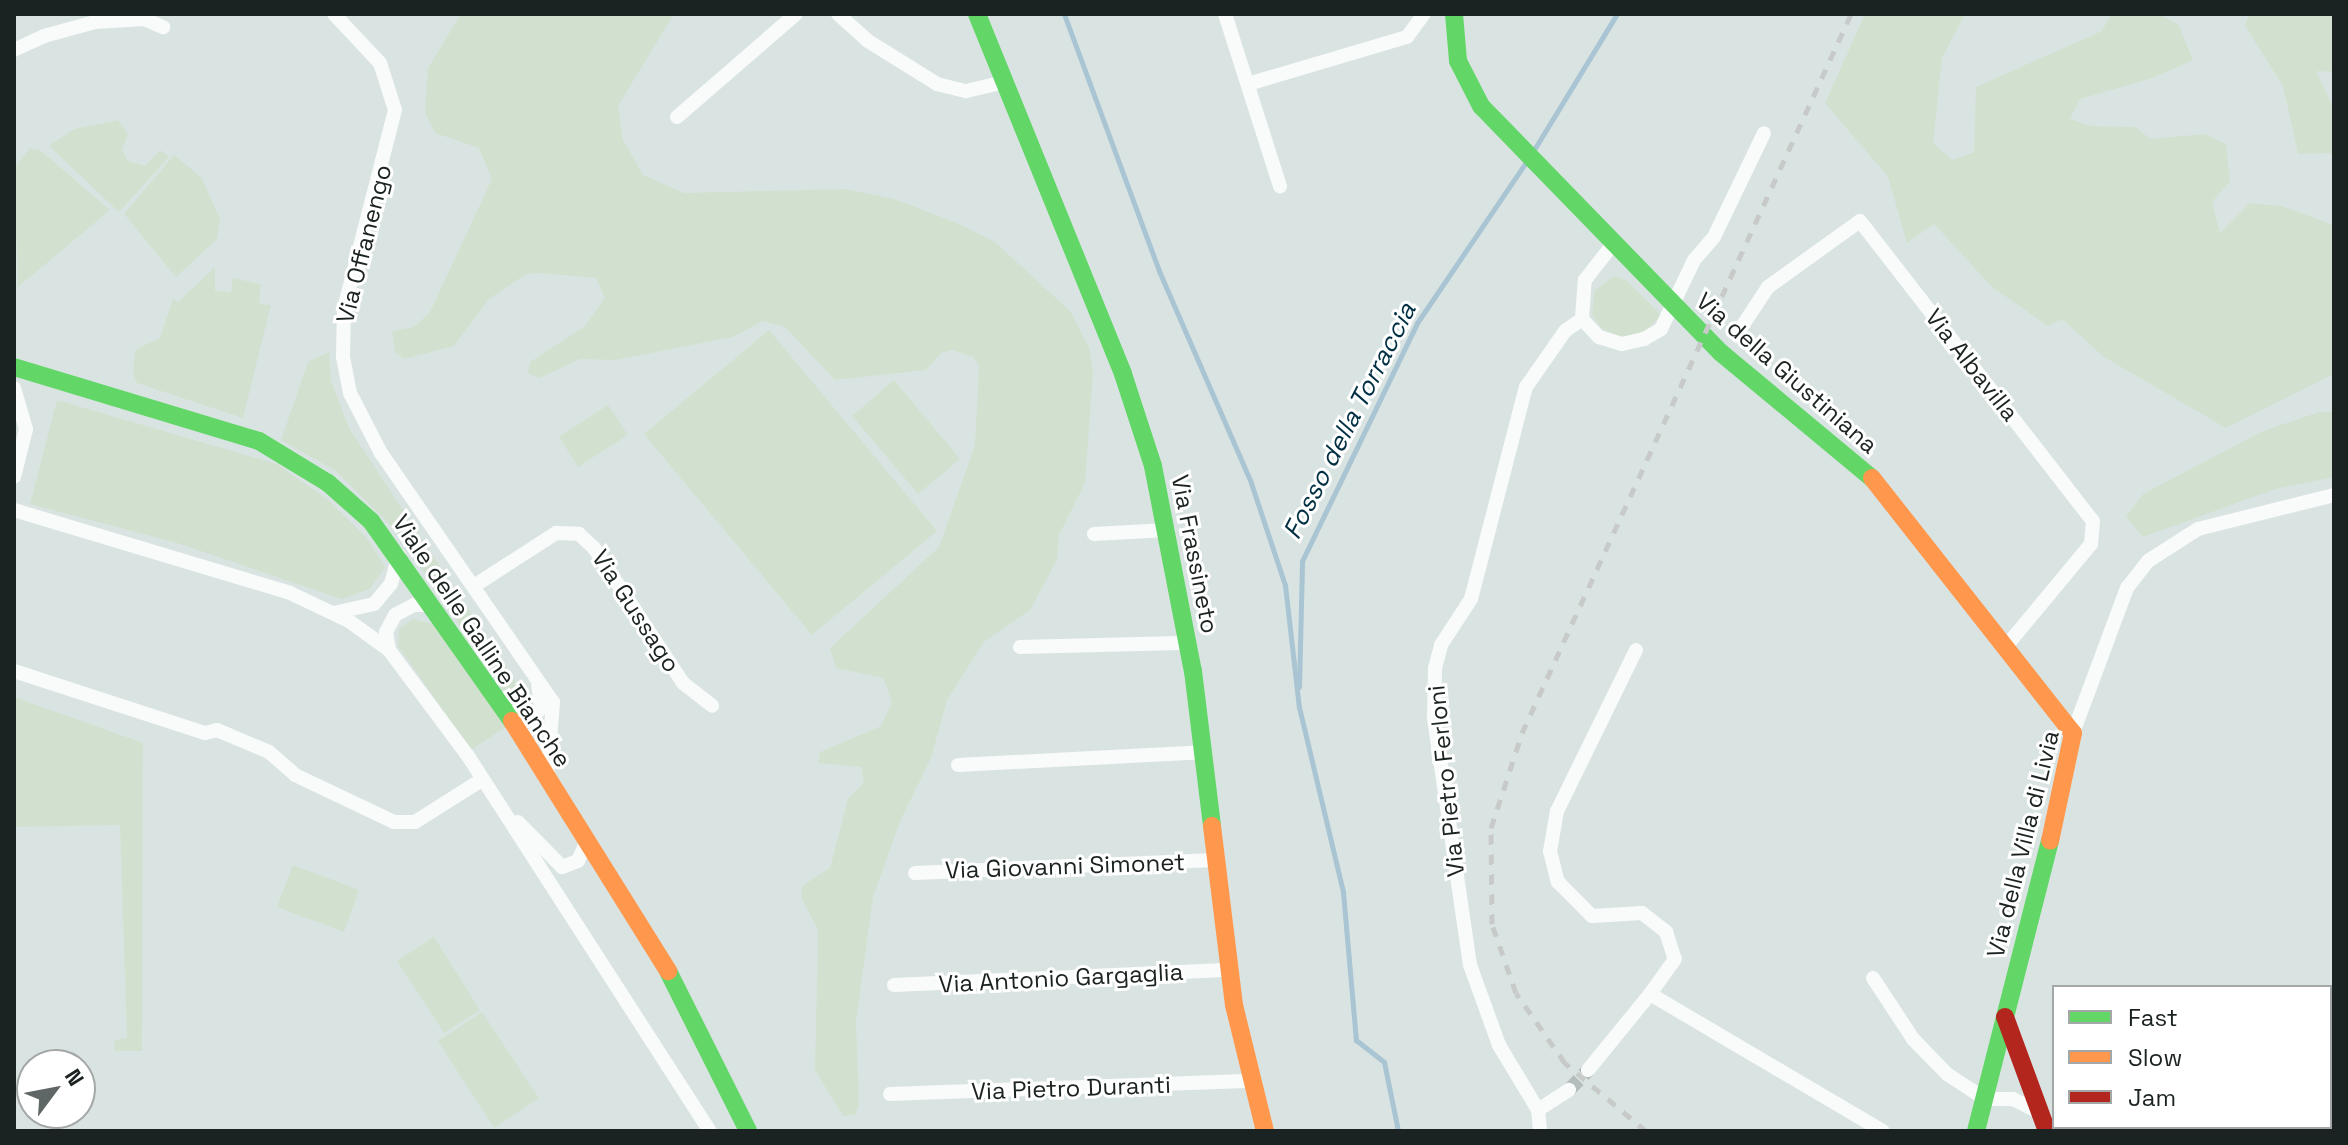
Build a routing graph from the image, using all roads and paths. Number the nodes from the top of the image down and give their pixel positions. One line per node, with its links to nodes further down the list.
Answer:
1 (334, 14): 26 (street, Via Offanengo)
2 (796, 14): 12 (street)
3 (838, 14): 10 (street)
4 (977, 14): 10 (street, Via Frassineto)
5 (1225, 14): 11 (street)
6 (1424, 14): 11 (street)
7 (1454, 14): 15 (street, Via della Giustiniana)
8 (163, 27): 9 (street)
9 (14, 50)
10 (1002, 83): 23 (street, Via Frassineto)
11 (1248, 84): 14 (street)
12 (677, 117)
13 (1764, 133): 16 (street)
14 (1280, 186)
15 (1613, 244): 16 (street); 30 (street, Via della Giustiniana)
16 (1582, 319): 57 (street, Via Pietro Ferloni)
17 (1737, 334): 30 (street, Via Albavilla)
18 (14, 367): 25 (street, Viale delle Galline Bianche)
19 (14, 388): 20 (street)
20 (14, 477)
21 (2334, 495): 38 (street, Via della Villa di Livia)
22 (14, 510): 28 (street)
23 (1168, 530): 24 (street); 29 (street, Via Frassineto)
24 (1094, 534)
25 (399, 554): 27 (street, Viale delle Galline Bianche); 28 (street)
26 (474, 586): 35 (street, Via Offanengo); 36 (street, Via Gussago)
27 (433, 605): 32 (street); 37 (street, Viale delle Galline Bianche)
28 (333, 613): 32 (street)
29 (1189, 643): 31 (street); 39 (street, Via Frassineto)
30 (2008, 644): 38 (street, Via della Giustiniana)
31 (1020, 647)
32 (389, 650): 42 (street)
33 (1636, 650): 50 (street)
34 (14, 671): 42 (street)
35 (536, 680): 37 (street); 41 (street, Via Offanengo)
36 (712, 706)
37 (514, 724): 41 (street, Viale delle Galline Bianche)
38 (2073, 733): 51 (street, Via della Villa di Livia)
39 (1203, 752): 40 (street); 45 (street, Via Frassineto)
40 (958, 765)
41 (547, 778): 44 (street, Viale delle Galline Bianche)
42 (483, 779): 43 (street)
43 (507, 816): 44 (street); 59 (street)
44 (587, 841): 60 (street, Viale delle Galline Bianche)
45 (1215, 860): 46 (street, Via Giovanni Simonet); 47 (street, Via Frassineto)
46 (915, 873)
47 (1229, 970): 49 (street, Via Antonio Gargaglia); 53 (street, Via Frassineto)
48 (1873, 978): 56 (street)
49 (894, 985)
50 (1650, 994): 52 (street); 63 (street)
51 (2005, 1017): 56 (street, Via della Villa di Livia); 58 (street)
52 (1588, 1070)
53 (1251, 1081): 55 (street, Via Pietro Duranti); 61 (street, Via Frassineto)
54 (1569, 1090): 57 (street)
55 (890, 1094)
56 (1985, 1099): 58 (street); 64 (street, Via della Villa di Livia)
57 (1538, 1110): 62 (street)
58 (2039, 1112): 65 (street)
59 (710, 1131)
60 (748, 1131)
61 (1265, 1131)
62 (1540, 1131)
63 (1883, 1131)
64 (1976, 1131)
65 (2047, 1131)

